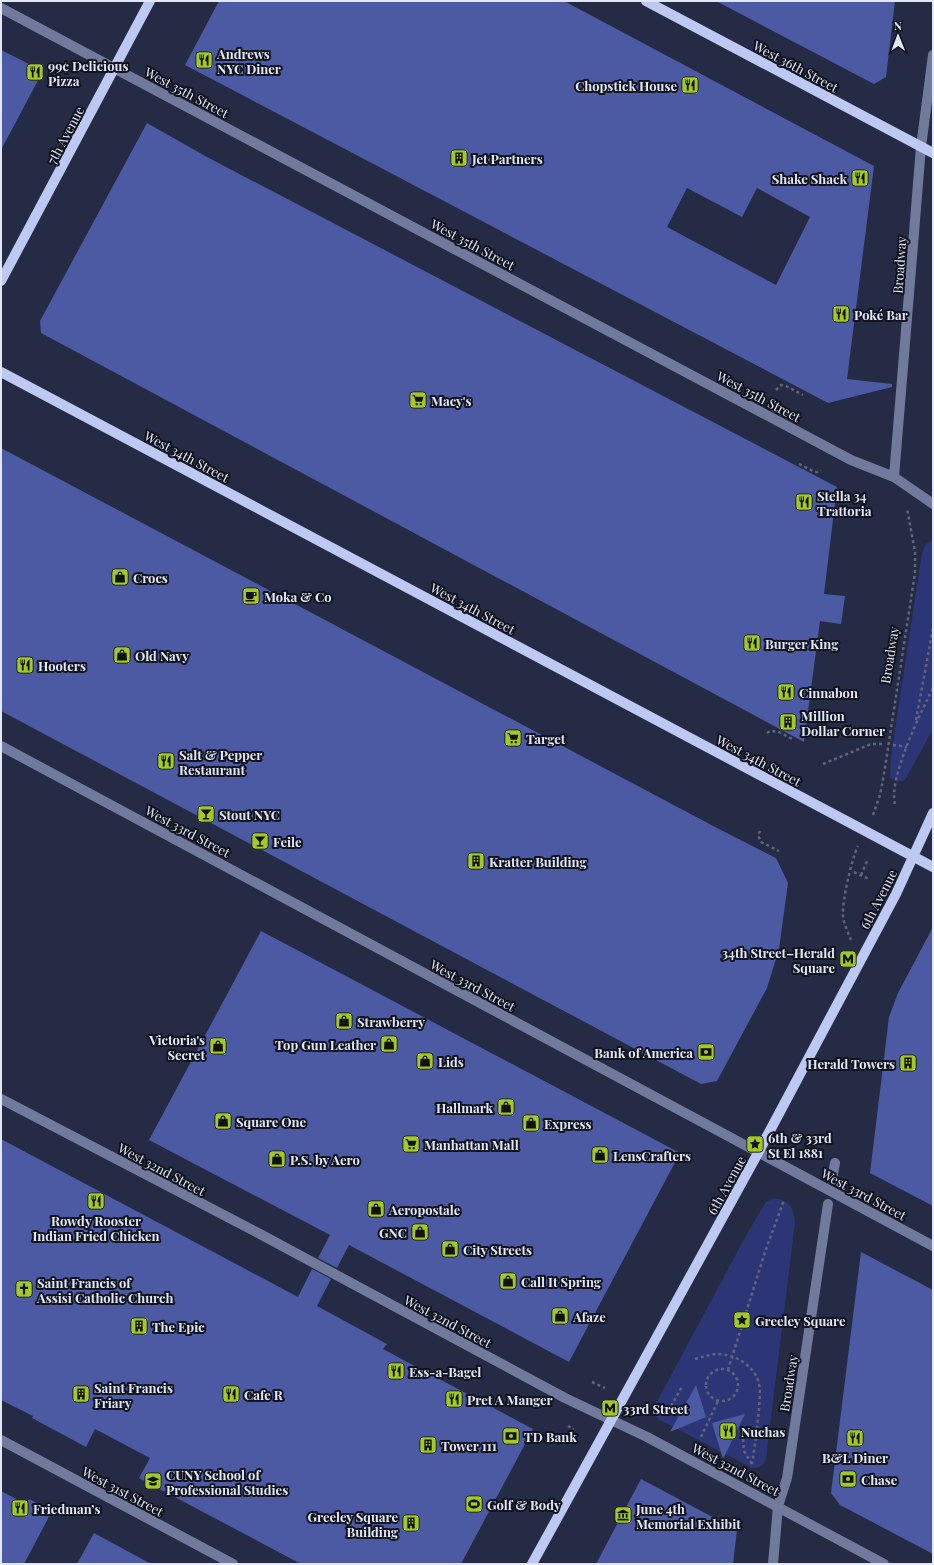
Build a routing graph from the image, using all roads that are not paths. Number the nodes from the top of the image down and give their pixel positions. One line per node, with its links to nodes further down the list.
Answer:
1 (150, 1): 5 (main road, 7th Avenue)
2 (646, 1): 6 (main road, West 36th Street)
3 (1, 8): 5 (street, West 35th Street)
4 (933, 55): 6 (street, Broadway)
5 (115, 68): 8 (main road, 7th Avenue); 10 (street, West 35th Street)
6 (921, 147): 7 (main road, West 36th Street); 10 (street, Broadway)
7 (933, 153)
8 (1, 281)
9 (1, 372): 14 (main road, West 34th Street)
10 (894, 477): 11 (street, West 35th Street)
11 (933, 504)
12 (1, 746): 17 (street, West 33rd Street)
13 (933, 813): 14 (main road, 6th Avenue)
14 (914, 857): 15 (main road, West 34th Street); 17 (main road, 6th Avenue)
15 (933, 867)
16 (1, 1099): 22 (street, West 32nd Street)
17 (758, 1153): 21 (street, West 33rd Street); 22 (main road, 6th Avenue)
18 (835, 1163): 19 (street)
19 (832, 1179)
20 (828, 1204): 24 (street, Broadway)
21 (933, 1246)
22 (612, 1420): 24 (street, West 32nd Street); 26 (main road, 6th Avenue)
23 (1, 1440): 25 (street, West 31st Street)
24 (778, 1506): 27 (street, Broadway); 28 (street, West 32nd Street)
25 (233, 1564)
26 (532, 1564)
27 (773, 1564)
28 (884, 1564)

